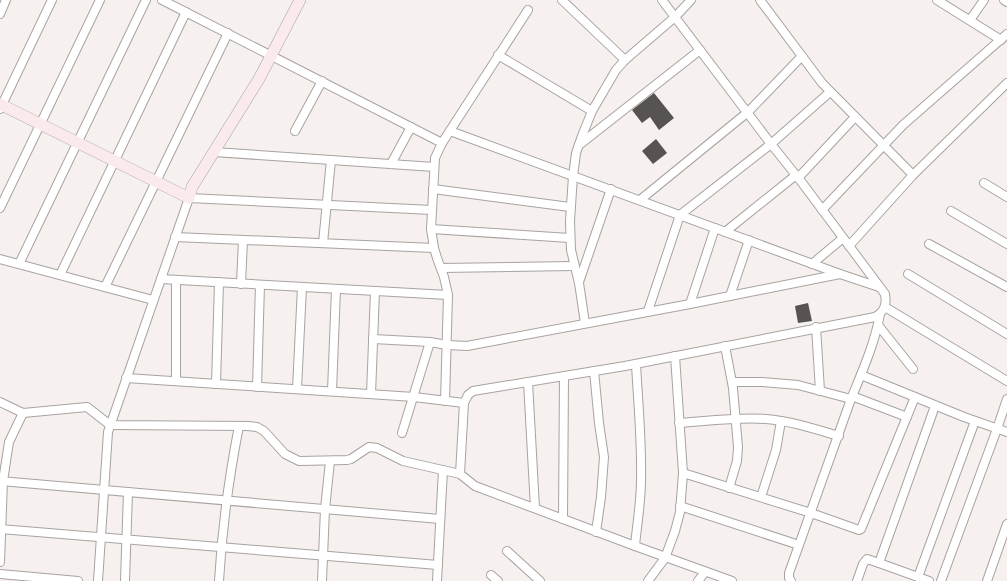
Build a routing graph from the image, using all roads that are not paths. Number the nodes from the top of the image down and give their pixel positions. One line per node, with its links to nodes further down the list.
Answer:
1 (6, 0): 17 (street)
2 (52, 0): 30 (street)
3 (100, 0): 34 (street)
4 (146, 0): 38 (street)
5 (162, 0): 16 (street)
6 (300, 0): 23 (street)
7 (562, 0): 26 (street)
8 (662, 0): 18 (street)
9 (691, 0): 18 (street)
10 (760, 0): 25 (street)
11 (984, 0): 19 (street)
12 (1004, 0): 14 (street)
13 (943, 1): 19 (street)
14 (1007, 2)
15 (528, 10): 24 (street)
16 (186, 12): 20 (street); 45 (street)
17 (0, 14)
18 (675, 17): 22 (street); 26 (street)
19 (970, 20): 21 (street)
20 (228, 33): 23 (street); 51 (street)
21 (1004, 37): 42 (street)
22 (700, 50): 32 (street); 41 (street)
23 (272, 55): 27 (street); 43 (street)
24 (498, 55): 31 (street); 37 (street)
25 (802, 56): 29 (street); 32 (street)
26 (625, 60): 31 (street)
27 (322, 81): 35 (street); 36 (street)
28 (1007, 83): 48 (street)
29 (830, 92): 33 (street); 40 (street)
30 (1, 106): 34 (street)
31 (592, 111): 41 (street)
32 (748, 112): 40 (street); 57 (street)
33 (855, 117): 42 (street); 50 (street)
34 (40, 124): 38 (street); 60 (street)
35 (411, 127): 39 (street); 46 (street)
36 (295, 131)
37 (450, 131): 39 (street); 49 (street)
38 (78, 142): 45 (street); 79 (street)
39 (442, 143): 47 (street)
40 (771, 144): 50 (street); 64 (street)
41 (579, 145): 49 (street)
42 (884, 146): 48 (street); 62 (street)
43 (214, 152): 44 (street); 56 (street)
44 (331, 160): 46 (street); 58 (street)
45 (115, 161): 51 (street); 85 (street)
46 (391, 164): 47 (street)
47 (434, 167): 53 (street)
48 (913, 175): 76 (street)
49 (573, 176): 54 (street); 59 (street)
50 (797, 176): 62 (street); 67 (street)
51 (156, 182): 56 (street); 95 (street)
52 (984, 184): 55 (street)
53 (433, 189): 59 (street); 61 (street)
54 (611, 189): 57 (street); 89 (street)
55 (1007, 197)
56 (189, 198): 58 (street); 68 (street)
57 (640, 200): 64 (street)
58 (328, 205): 61 (street); 73 (street)
59 (570, 207): 69 (street)
60 (0, 208)
61 (432, 210): 66 (street)
62 (822, 210): 70 (street)
63 (951, 211): 75 (street)
64 (680, 215): 65 (street); 103 (street)
65 (715, 228): 67 (street); 101 (street)
66 (431, 229): 69 (street); 77 (street)
67 (725, 232): 72 (street)
68 (175, 237): 71 (street); 86 (street)
69 (570, 238): 81 (street)
70 (843, 238): 76 (street); 80 (street)
71 (243, 240): 73 (street); 90 (street)
72 (749, 240): 80 (street); 99 (street)
73 (323, 243): 77 (street)
74 (929, 244): 94 (street)
75 (1007, 244)
76 (849, 246): 93 (street)
77 (434, 248): 82 (street)
78 (0, 259): 79 (street)
79 (19, 264): 85 (street)
80 (812, 264): 83 (street)
81 (574, 266): 82 (street); 89 (street)
82 (441, 268): 98 (street)
83 (840, 274): 93 (street); 99 (street)
84 (908, 274): 108 (street)
85 (60, 275): 95 (street)
86 (161, 279): 87 (street); 100 (street)
87 (176, 280): 88 (street); 121 (street)
88 (219, 282): 90 (street); 124 (street)
89 (579, 283): 105 (street)
90 (241, 284): 91 (street)
91 (260, 285): 92 (street); 125 (street)
92 (302, 287): 96 (street); 126 (street)
93 (879, 287): 102 (street)
94 (1007, 287)
95 (106, 288): 100 (street)
96 (336, 289): 97 (street); 127 (street)
97 (375, 291): 98 (street); 109 (street)
98 (448, 295): 111 (street)
99 (730, 296): 101 (street)
100 (153, 300): 119 (street)
101 (690, 304): 103 (street)
102 (885, 307): 104 (street); 120 (street)
103 (648, 311): 105 (street)
104 (880, 314): 106 (street); 107 (street)
105 (585, 323): 111 (street)
106 (878, 325): 115 (street); 117 (street)
107 (816, 328): 112 (street); 128 (street)
108 (1007, 334)
109 (373, 339): 110 (street); 129 (street)
110 (430, 342): 111 (street); 130 (street)
111 (447, 345): 134 (street)
112 (725, 346): 113 (street); 123 (street)
113 (675, 356): 114 (street); 143 (street)
114 (636, 364): 116 (street); 172 (street)
115 (913, 369)
116 (594, 371): 118 (street); 168 (street)
117 (861, 374): 131 (street); 132 (street)
118 (564, 376): 122 (street); 165 (street)
119 (126, 378): 121 (street); 144 (street)
120 (1007, 381)
121 (176, 382): 124 (street)
122 (528, 382): 136 (street); 161 (street)
123 (732, 382): 128 (street); 140 (street)
124 (216, 384): 125 (street)
125 (257, 386): 126 (street)
126 (297, 389): 127 (street)
127 (332, 391): 129 (street)
128 (820, 391): 132 (street)
129 (371, 394): 130 (street)
130 (414, 396): 134 (street); 148 (street)
131 (915, 397): 137 (street); 139 (street)
132 (851, 398): 139 (street); 149 (street)
133 (1007, 398): 146 (street)
134 (445, 401): 136 (street)
135 (0, 402): 138 (street)
136 (464, 403): 153 (street)
137 (935, 406): 142 (street); 178 (street)
138 (23, 413): 144 (street); 154 (street)
139 (907, 417): 163 (street)
140 (737, 418): 141 (street); 143 (street); 155 (street)
141 (781, 421): 149 (street); 158 (street)
142 (975, 421): 146 (street); 182 (street)
143 (679, 423): 152 (street)
144 (110, 425): 145 (street); 156 (street)
145 (239, 426): 150 (street); 159 (street)
146 (997, 429): 147 (street); 196 (street)
147 (1007, 432)
148 (402, 433)
149 (839, 436): 163 (street)
150 (330, 461): 151 (street); 162 (street)
151 (443, 470): 153 (street); 164 (street)
152 (683, 473): 155 (street); 160 (street)
153 (460, 474): 161 (street)
154 (1, 481): 156 (street); 167 (street)
155 (730, 488): 158 (street)
156 (104, 490): 157 (street); 169 (street)
157 (128, 492): 159 (street); 170 (street)
158 (761, 497): 163 (street)
159 (227, 501): 162 (street); 173 (street)
160 (680, 506): 171 (street); 176 (street)
161 (535, 508): 165 (street)
162 (325, 509): 164 (street); 175 (street)
163 (811, 513): 171 (street)
164 (440, 519): 179 (street)
165 (563, 519): 168 (street)
166 (1007, 524): 197 (street)
167 (1, 529): 169 (street); 177 (street)
168 (596, 532): 172 (street)
169 (101, 537): 170 (street); 184 (street)
170 (126, 539): 173 (street); 185 (street)
171 (799, 545): 193 (street)
172 (635, 546): 176 (street)
173 (221, 547): 175 (street); 186 (street)
174 (507, 551): 189 (street)
175 (323, 556): 179 (street); 187 (street)
176 (665, 558): 180 (street); 190 (street)
177 (0, 562)
178 (879, 562): 182 (street); 194 (street)
179 (438, 565): 188 (street)
180 (705, 572): 191 (street); 192 (street)
181 (0, 574): 183 (street)
182 (918, 577): 195 (street)
183 (78, 581)
184 (98, 581)
185 (125, 581)
186 (219, 581)
187 (322, 581)
188 (437, 581)
189 (540, 581)
190 (648, 581)
191 (698, 581)
192 (732, 581)
193 (791, 581)
194 (858, 581)
195 (929, 581)
196 (941, 581)
197 (987, 581)

